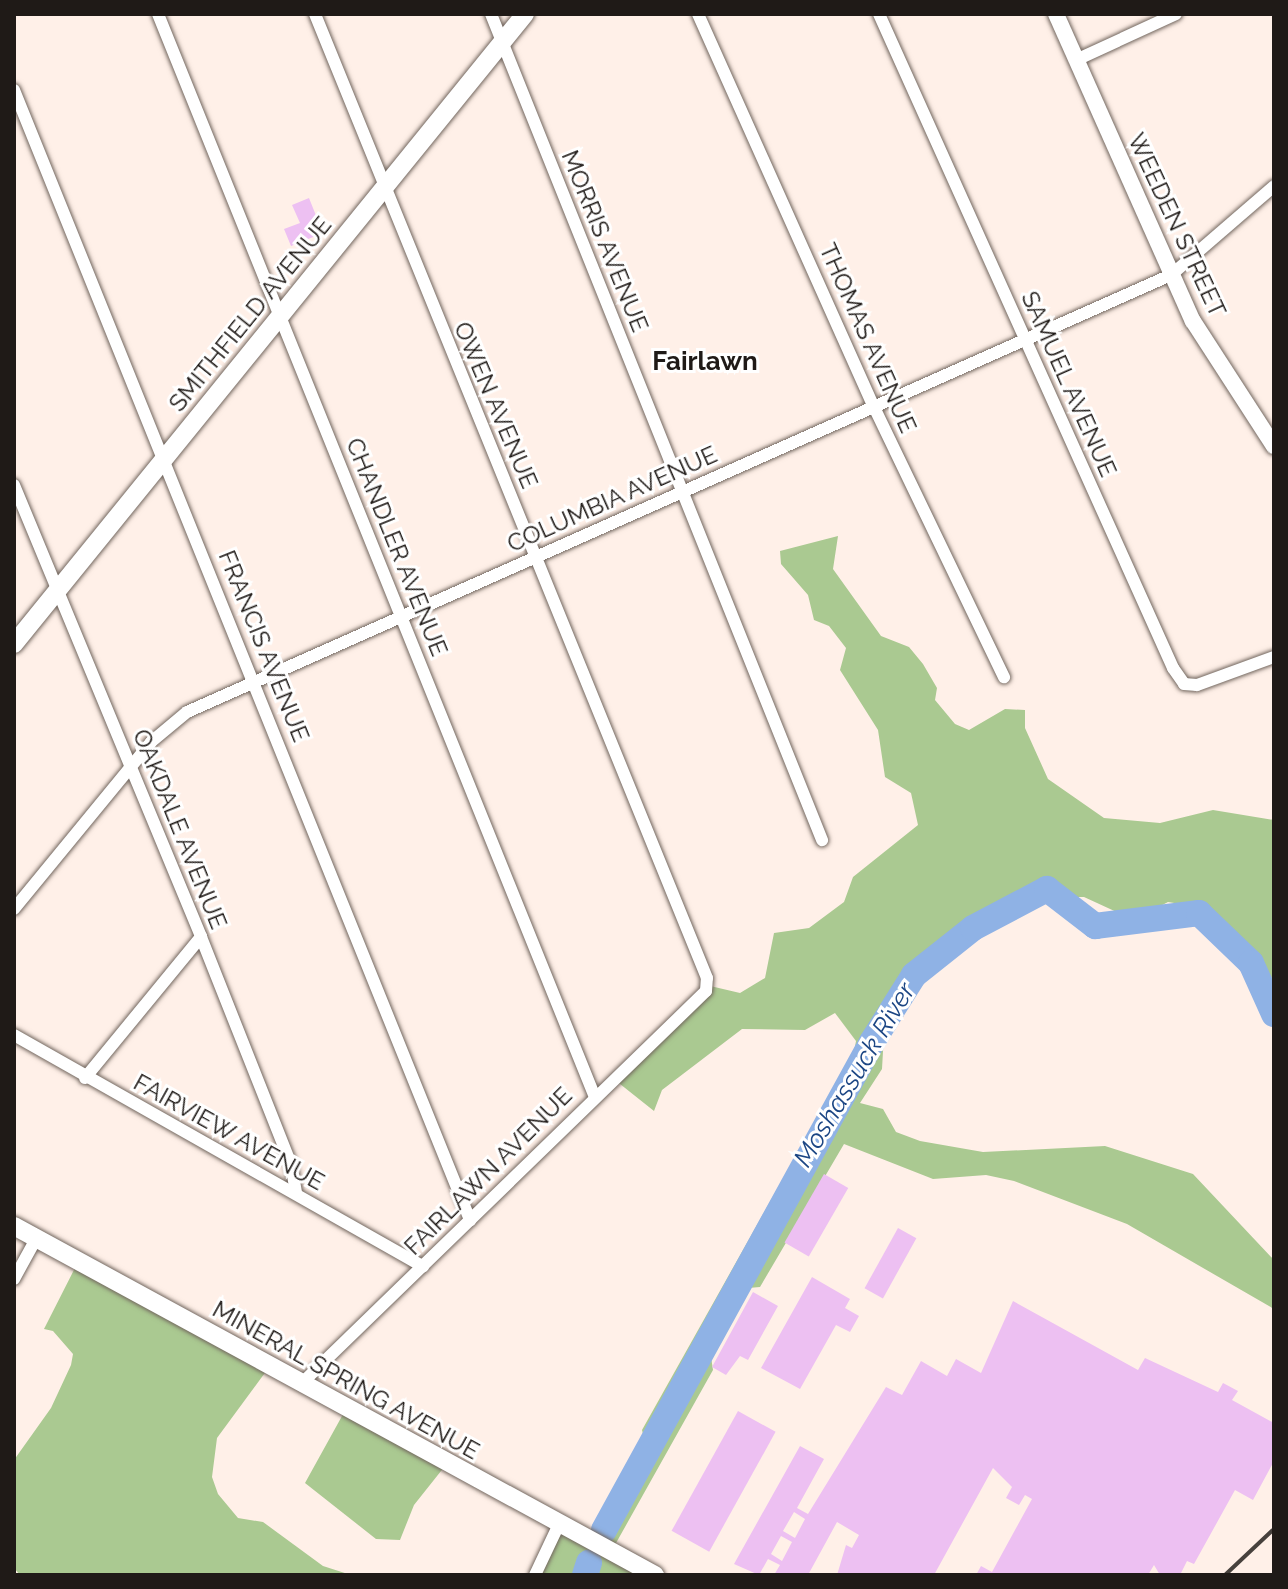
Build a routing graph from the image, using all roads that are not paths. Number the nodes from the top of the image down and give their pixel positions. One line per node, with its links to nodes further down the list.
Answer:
1 (158, 14): 15 (street, CHANDLER AVENUE)
2 (315, 14): 12 (street, OWEN AVENUE)
3 (491, 14): 9 (street, MORRIS AVENUE)
4 (525, 14): 9 (main road, SMITHFIELD AVENUE)
5 (698, 14): 17 (street, THOMAS AVENUE)
6 (879, 14): 16 (street, SAMUEL AVENUE)
7 (1056, 14): 10 (main road, WEEDEN STREET)
8 (1176, 14): 10 (street)
9 (502, 42): 12 (main road, SMITHFIELD AVENUE); 21 (street, MORRIS AVENUE)
10 (1076, 60): 14 (main road, WEEDEN STREET)
11 (14, 90): 19 (street, FRANCIS AVENUE)
12 (385, 185): 15 (main road, SMITHFIELD AVENUE); 22 (street, OWEN AVENUE)
13 (1274, 186): 14 (street, COLUMBIA AVENUE)
14 (1171, 275): 16 (street, COLUMBIA AVENUE); 18 (main road, WEEDEN STREET)
15 (279, 316): 19 (main road, SMITHFIELD AVENUE); 24 (street, CHANDLER AVENUE)
16 (1025, 338): 17 (street, COLUMBIA AVENUE); 26 (street, SAMUEL AVENUE)
17 (874, 407): 21 (street, COLUMBIA AVENUE); 27 (street, THOMAS AVENUE)
18 (1274, 446)
19 (164, 458): 23 (main road, SMITHFIELD AVENUE); 28 (street, FRANCIS AVENUE)
20 (14, 485): 23 (street, OAKDALE AVENUE)
21 (681, 491): 22 (street, COLUMBIA AVENUE); 30 (street, MORRIS AVENUE)
22 (537, 558): 24 (street, COLUMBIA AVENUE); 33 (street, OWEN AVENUE)
23 (58, 591): 25 (main road, SMITHFIELD AVENUE); 29 (street, OAKDALE AVENUE)
24 (401, 616): 28 (street, COLUMBIA AVENUE); 36 (street, CHANDLER AVENUE)
25 (14, 644)
26 (1274, 657)
27 (1004, 677)
28 (255, 680): 29 (street, COLUMBIA AVENUE); 38 (street, FRANCIS AVENUE)
29 (131, 765): 31 (street, COLUMBIA AVENUE); 32 (street, OAKDALE AVENUE)
30 (822, 840)
31 (14, 909)
32 (201, 937): 35 (street); 37 (street, OAKDALE AVENUE)
33 (706, 991): 36 (street, FAIRLAWN AVENUE)
34 (14, 1035): 35 (street, FAIRVIEW AVENUE)
35 (85, 1078): 37 (street, FAIRVIEW AVENUE)
36 (595, 1097): 38 (street, FAIRLAWN AVENUE)
37 (296, 1193): 41 (street, FAIRVIEW AVENUE)
38 (470, 1220): 41 (street, FAIRLAWN AVENUE)
39 (14, 1226): 40 (main road, MINERAL SPRING AVENUE)
40 (36, 1239): 42 (street); 43 (main road, MINERAL SPRING AVENUE)
41 (423, 1266): 43 (street, FAIRLAWN AVENUE)
42 (14, 1279)
43 (302, 1383): 44 (main road, MINERAL SPRING AVENUE)
44 (560, 1522): 45 (street); 46 (main road, MINERAL SPRING AVENUE)
45 (535, 1575)
46 (655, 1575)

